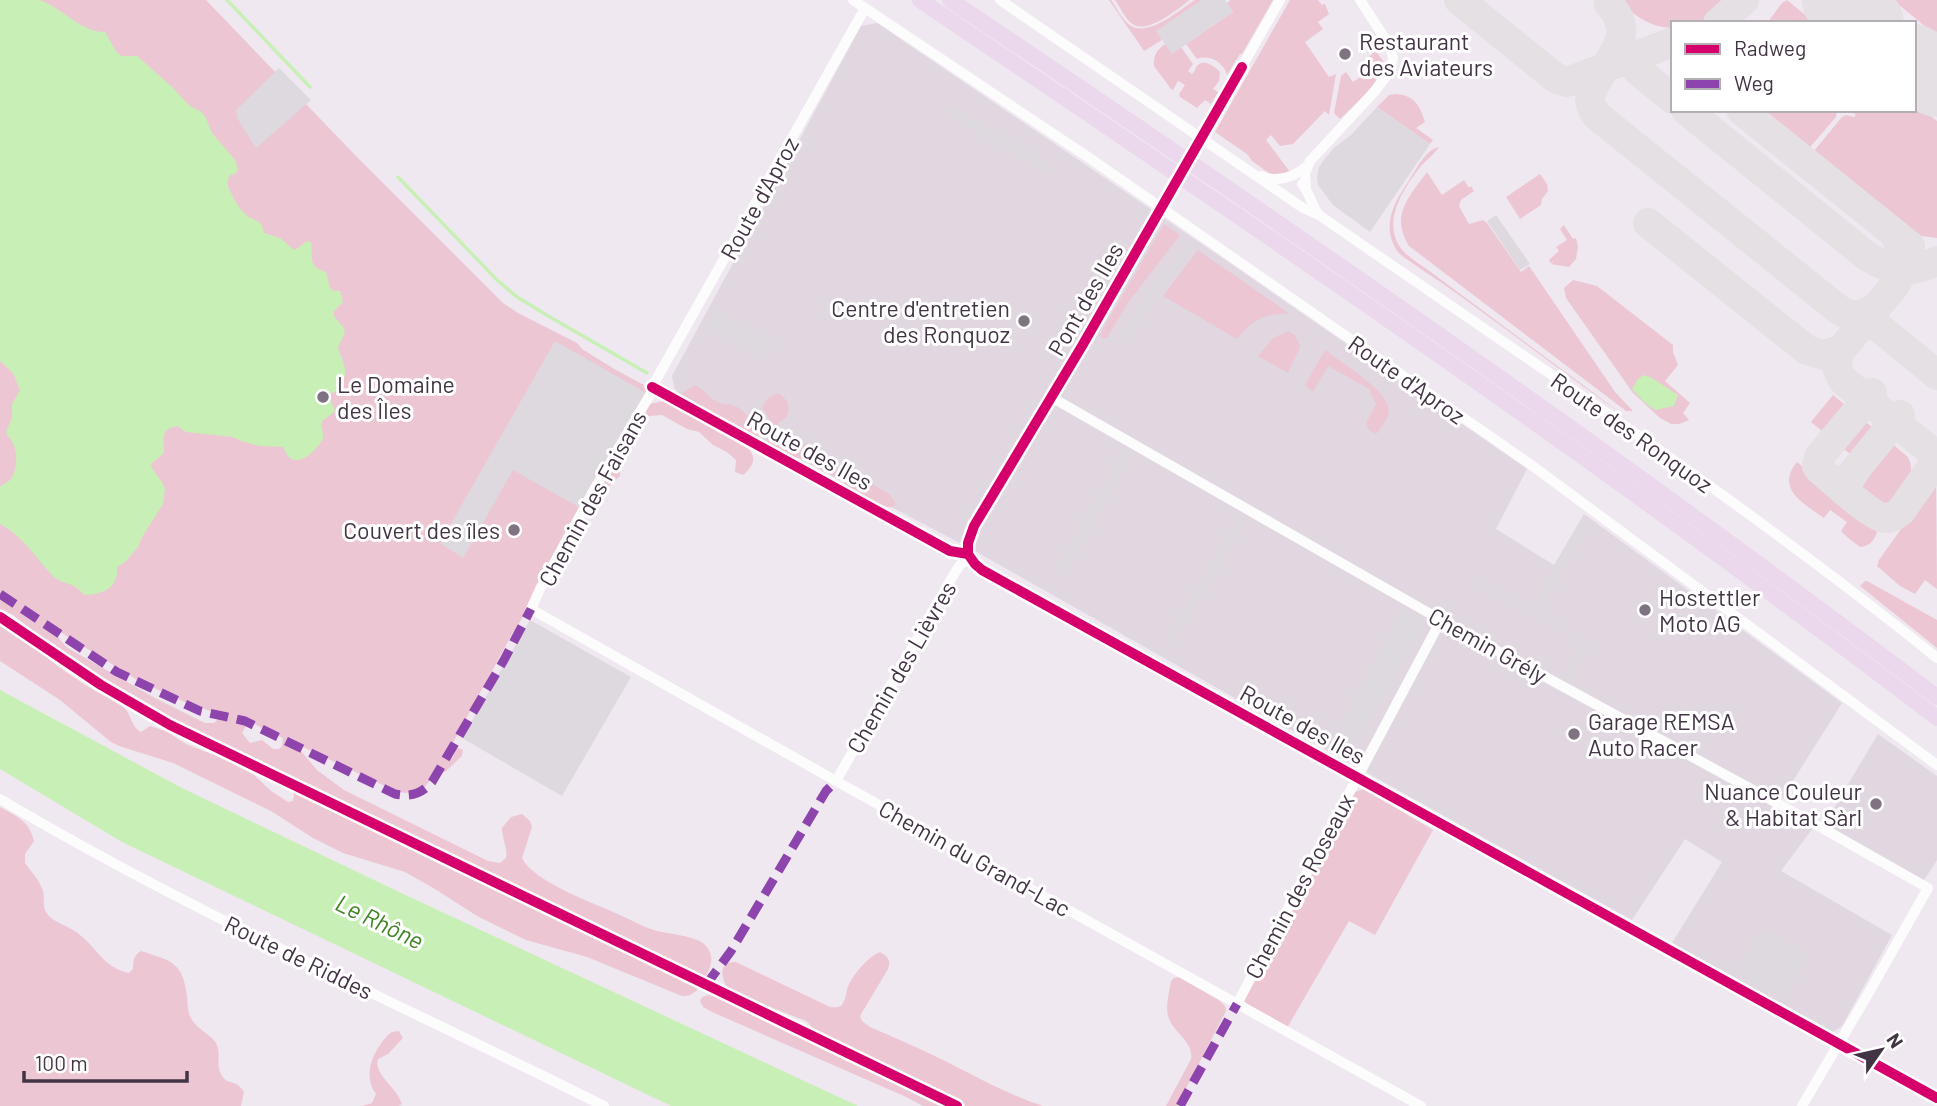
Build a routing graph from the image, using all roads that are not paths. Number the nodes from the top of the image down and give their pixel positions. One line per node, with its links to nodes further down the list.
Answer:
1 (853, 0): 7 (street, Route d'Aproz)
2 (920, 0): 21 (highway)
3 (950, 0): 20 (highway)
4 (1000, 0): 9 (street, Route des Ronquoz)
5 (1280, 0): 15 (street, Pont des Iles)
6 (1360, 0): 8 (street)
7 (865, 8): 14 (street, Route d'Aproz); 22 (street, Route d'Aproz)
8 (1307, 166): 10 (street); 12 (street)
9 (1252, 172): 10 (street, Route des Ronquoz); 11 (street, Route des Ronquoz)
10 (1287, 178): 12 (street, Route des Ronquoz)
11 (1273, 187): 12 (street); 13 (street, Route des Ronquoz)
12 (1306, 189): 13 (street, Route des Ronquoz)
13 (1319, 215): 19 (street, Route des Ronquoz)
14 (653, 387): 16 (street, Route des Iles); 17 (street, Chemin des Faisans)
15 (1051, 397): 16 (street, Pont des Iles); 18 (street, Chemin Grély)
16 (969, 556): 23 (street, Route des Iles); 24 (street, Chemin des Lièvres)
17 (531, 609): 24 (street, Chemin du Grand-Lac)
18 (1441, 620): 23 (street, Chemin des Roseaux); 27 (street, Chemin Grély)
19 (1937, 659)
20 (1937, 697)
21 (1937, 718)
22 (1937, 765)
23 (1357, 778): 26 (street, Chemin des Roseaux); 27 (street, Route des Iles)
24 (836, 781): 26 (street, Chemin du Grand-Lac)
25 (0, 799): 29 (street, Route de Riddes)
26 (1237, 1004): 30 (street, Chemin du Grand-Lac)
27 (1839, 1044): 28 (street, Route des Iles); 31 (street)
28 (1937, 1098)
29 (604, 1106)
30 (1421, 1106)
31 (1802, 1106)

